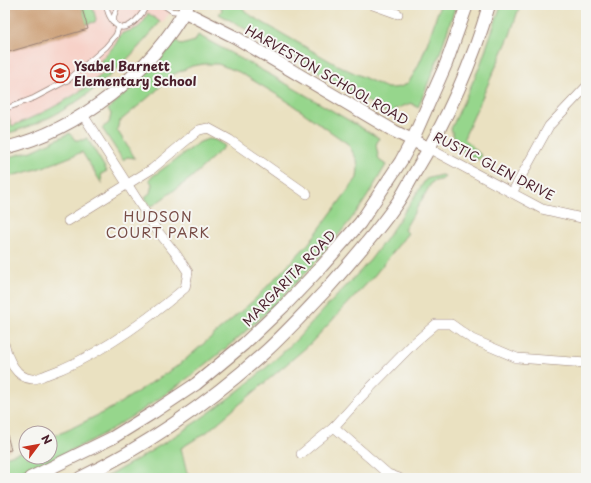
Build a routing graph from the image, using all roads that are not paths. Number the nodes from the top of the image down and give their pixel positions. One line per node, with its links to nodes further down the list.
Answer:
1 (106, 5): 10 (lane)
2 (118, 5): 10 (lane)
3 (163, 5): 8 (lane)
4 (373, 5): 9 (street)
5 (467, 5): 14 (main road, MARGARITA ROAD)
6 (489, 5): 16 (main road)
7 (148, 6): 10 (lane)
8 (185, 7): 13 (main road); 14 (main road, HARVESTON SCHOOL ROAD)
9 (398, 14)
10 (117, 25): 12 (lane)
11 (586, 87): 18 (street)
12 (5, 109)
13 (83, 115): 15 (main road); 17 (street)
14 (412, 141): 16 (main road, RUSTIC GLEN DRIVE); 26 (main road, MARGARITA ROAD)
15 (5, 148)
16 (430, 149): 18 (street, RUSTIC GLEN DRIVE); 27 (main road)
17 (127, 185): 19 (street); 21 (street); 22 (street)
18 (512, 193): 20 (street, RUSTIC GLEN DRIVE)
19 (307, 194)
20 (586, 219)
21 (68, 221)
22 (5, 346)
23 (586, 363): 24 (street)
24 (334, 427): 25 (street); 28 (street)
25 (301, 454)
26 (30, 478)
27 (80, 478)
28 (399, 478)

